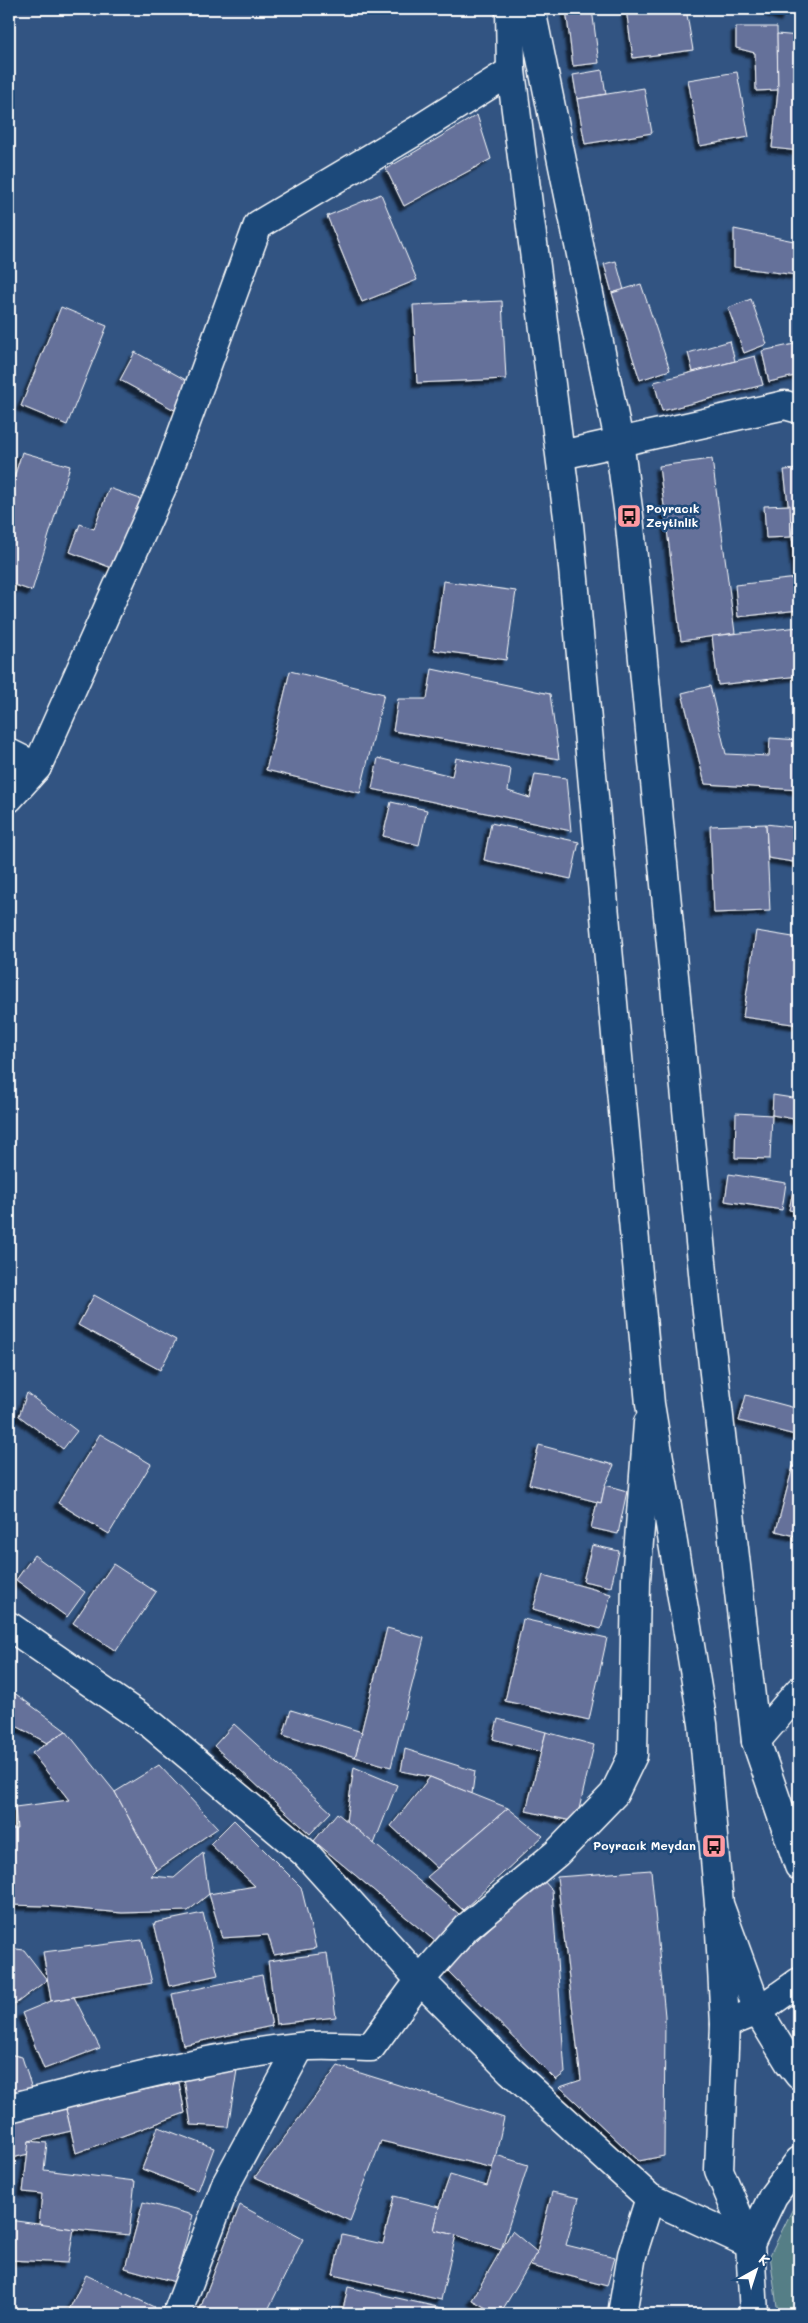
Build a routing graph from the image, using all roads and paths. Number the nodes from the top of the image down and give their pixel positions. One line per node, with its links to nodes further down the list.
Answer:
1 (510, 9): 3 (street)
2 (531, 9): 5 (street)
3 (511, 71): 6 (street); 8 (street)
4 (799, 409): 5 (street)
5 (619, 441): 6 (street); 13 (street)
6 (561, 455): 10 (street)
7 (9, 753): 8 (street)
8 (37, 767): 9 (street)
9 (9, 798)
10 (650, 1404): 15 (street); 16 (street)
11 (9, 1626): 16 (street)
12 (799, 1691): 13 (street)
13 (756, 1741): 14 (street)
14 (799, 1866)
15 (719, 1904): 18 (street); 19 (street)
16 (420, 1980): 20 (street); 24 (street)
17 (799, 1982): 18 (street)
18 (758, 2011): 19 (street); 21 (street)
19 (725, 2024): 25 (street)
20 (300, 2046): 22 (street); 26 (street)
21 (799, 2075)
22 (9, 2108)
23 (799, 2161): 25 (street)
24 (650, 2198): 25 (street); 27 (street)
25 (750, 2244): 28 (street)
26 (177, 2314)
27 (622, 2314)
28 (754, 2314)

